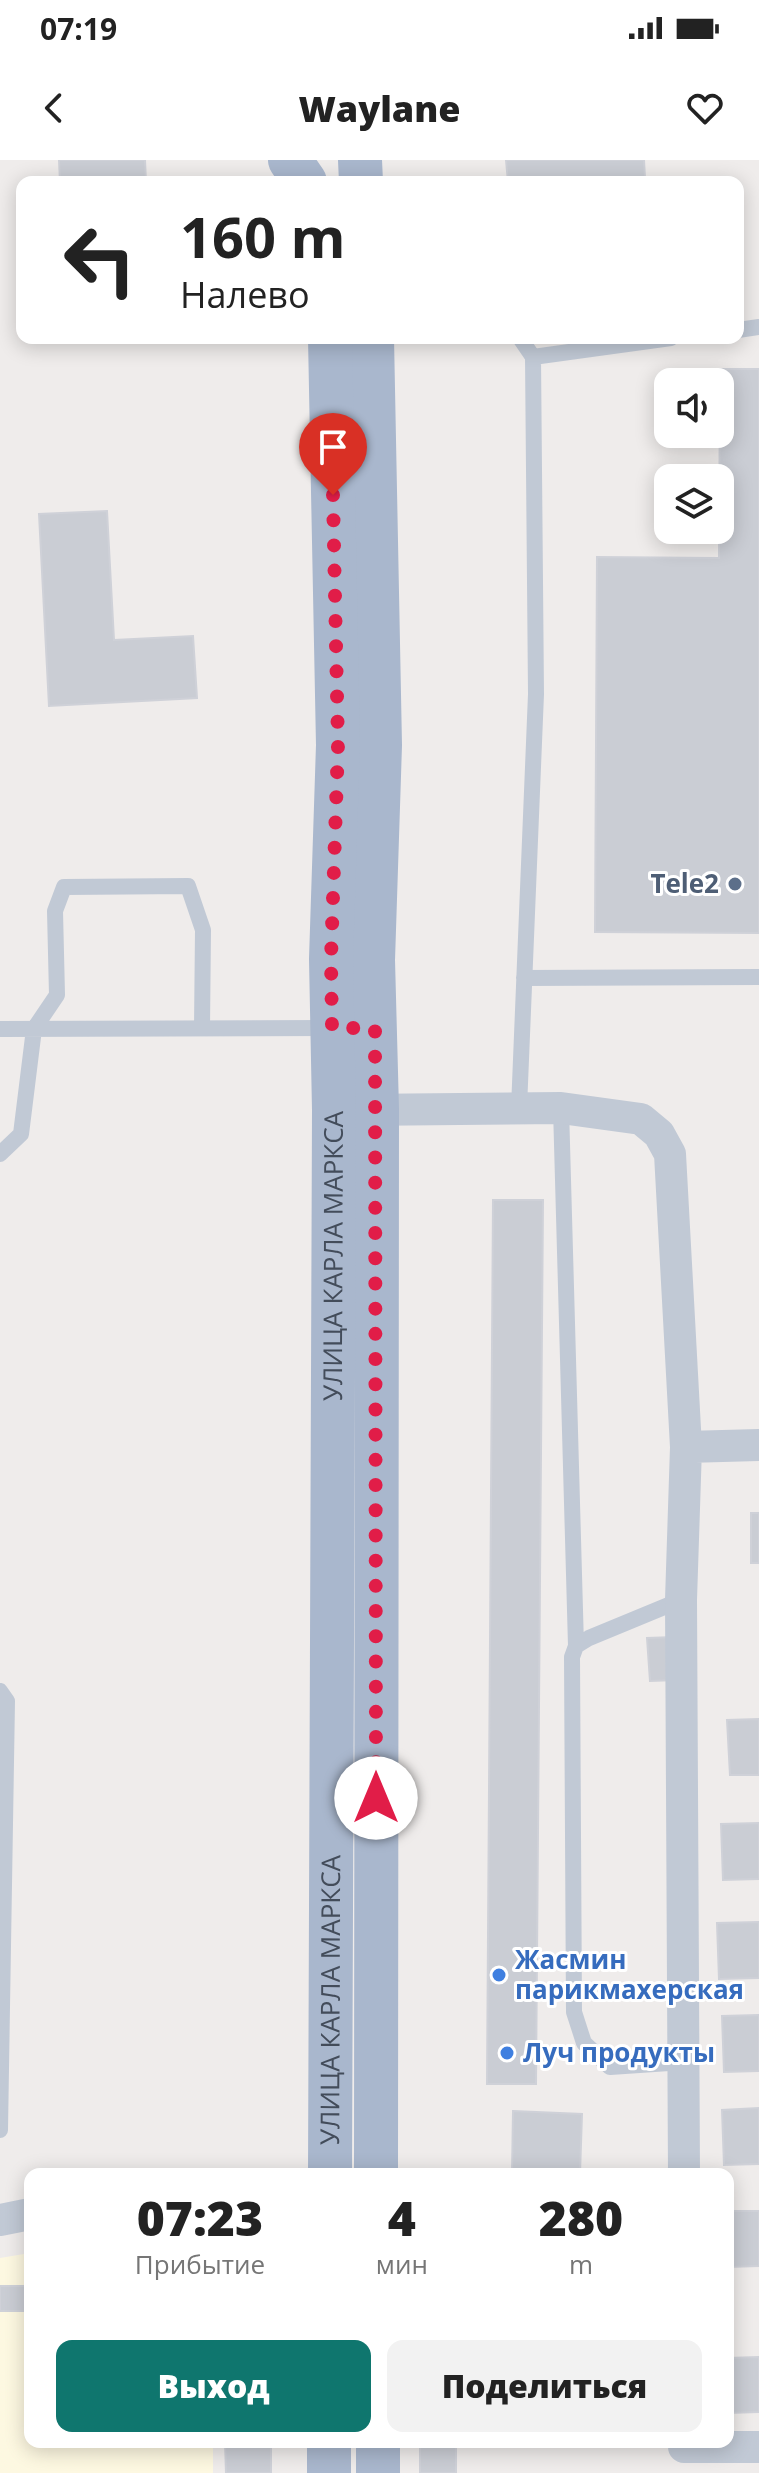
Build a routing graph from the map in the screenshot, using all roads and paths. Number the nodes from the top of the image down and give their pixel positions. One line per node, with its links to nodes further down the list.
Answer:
1 (330, 344): 9 (main road, УЛИЦА КАРЛА МАРКСА)
2 (372, 344): 9 (main road, УЛИЦА КАРЛА МАРКСА)
3 (524, 344): 5 (lane)
4 (627, 344): 5 (lane)
5 (533, 357): 7 (lane)
6 (759, 977): 7 (lane)
7 (524, 978): 12 (lane)
8 (202, 1028): 9 (lane); 11 (lane); 11 (lane)
9 (353, 1028): 14 (main road, УЛИЦА КАРЛА МАРКСА)
10 (0, 1029): 11 (lane)
11 (34, 1029): 15 (lane)
12 (519, 1108): 13 (street); 14 (street)
13 (561, 1108): 17 (street); 19 (lane)
14 (356, 1110): 23 (main road, УЛИЦА КАРЛА МАРКСА); 24 (main road, УЛИЦА КАРЛА МАРКСА)
15 (0, 1154)
16 (759, 1445): 17 (street)
17 (686, 1447): 18 (street)
18 (681, 1600): 19 (lane); 21 (street)
19 (576, 1646): 21 (lane)
20 (0, 1691): 22 (lane)
21 (684, 2062): 25 (street)
22 (0, 2130)
23 (330, 2168)
24 (376, 2168)
25 (684, 2168)
26 (24, 2215): 27 (street)
27 (0, 2220)
28 (759, 2447): 31 (street)
29 (329, 2448): 32 (main road)
30 (378, 2448): 33 (main road)
31 (684, 2454)
32 (329, 2473)
33 (378, 2473)

